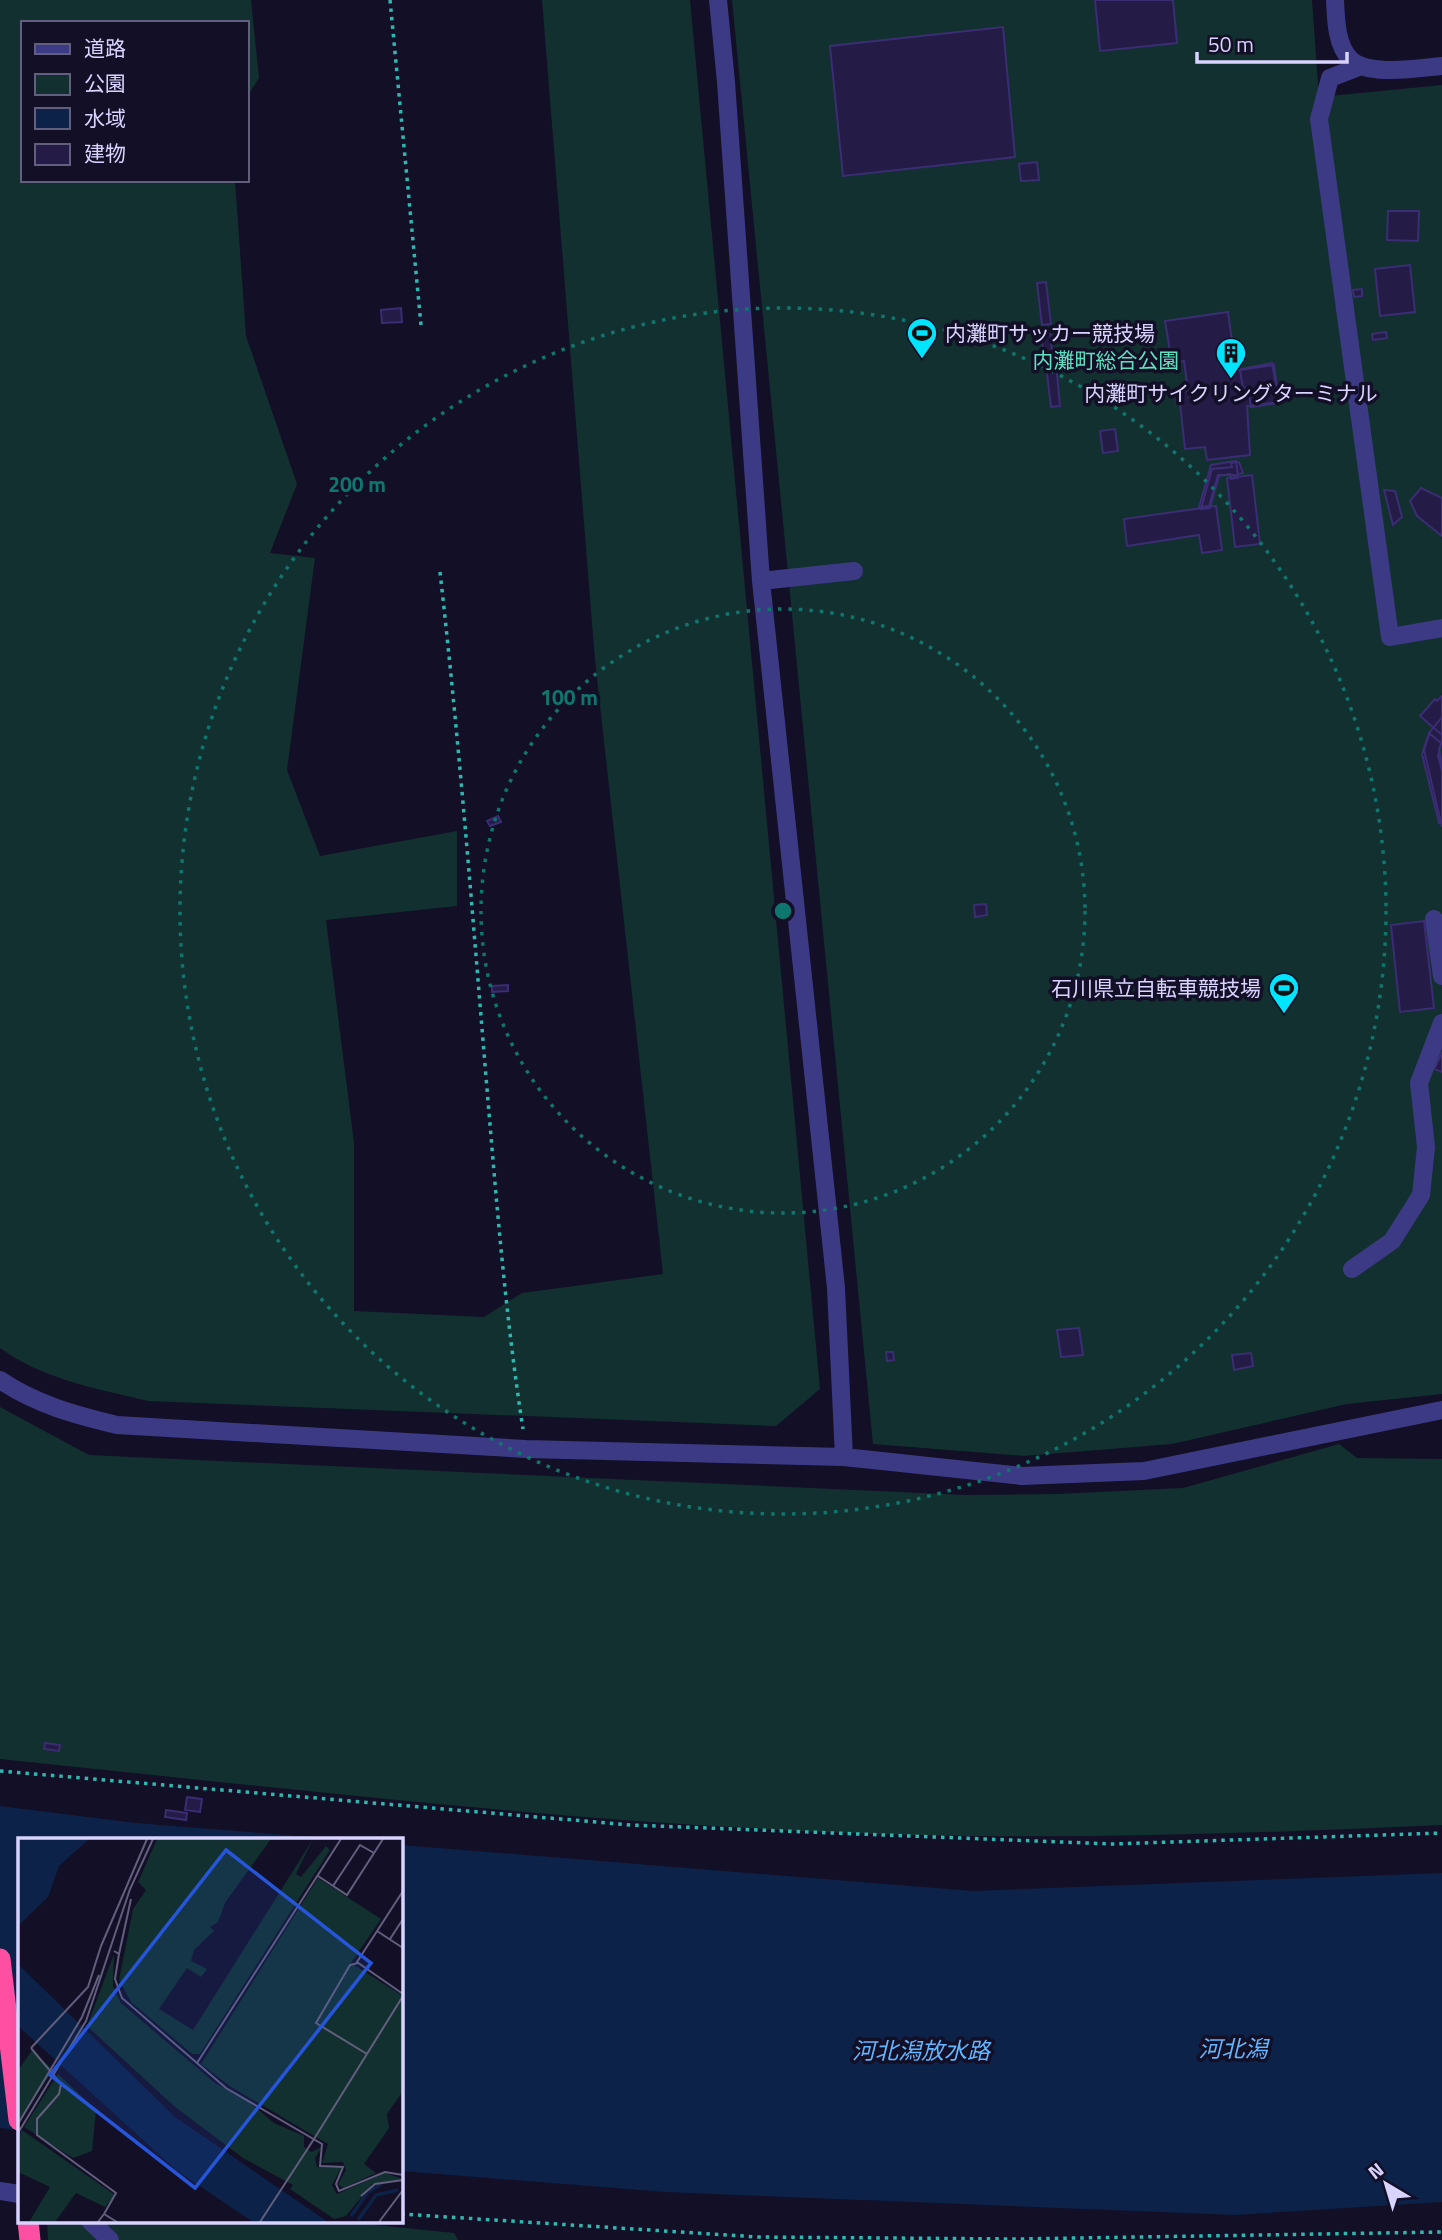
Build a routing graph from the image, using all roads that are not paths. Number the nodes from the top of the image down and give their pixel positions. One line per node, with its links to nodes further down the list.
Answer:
1 (718, 0): 6 (street)
2 (1335, 0): 3 (street)
3 (1361, 66): 4 (street); 7 (street)
4 (1442, 66)
5 (854, 571): 6 (street)
6 (761, 581): 14 (street)
7 (1442, 628)
8 (1434, 919): 9 (street)
9 (1442, 976)
10 (1442, 1023): 11 (street)
11 (1352, 1269)
12 (0, 1380): 14 (street)
13 (1442, 1410): 14 (street)
14 (845, 1457)
15 (0, 1959): 16 (highway)
16 (18, 2112)
17 (0, 2191): 18 (street)
18 (18, 2194)
19 (29, 2222): 21 (highway)
20 (91, 2222): 22 (street)
21 (30, 2240)
22 (110, 2240)

